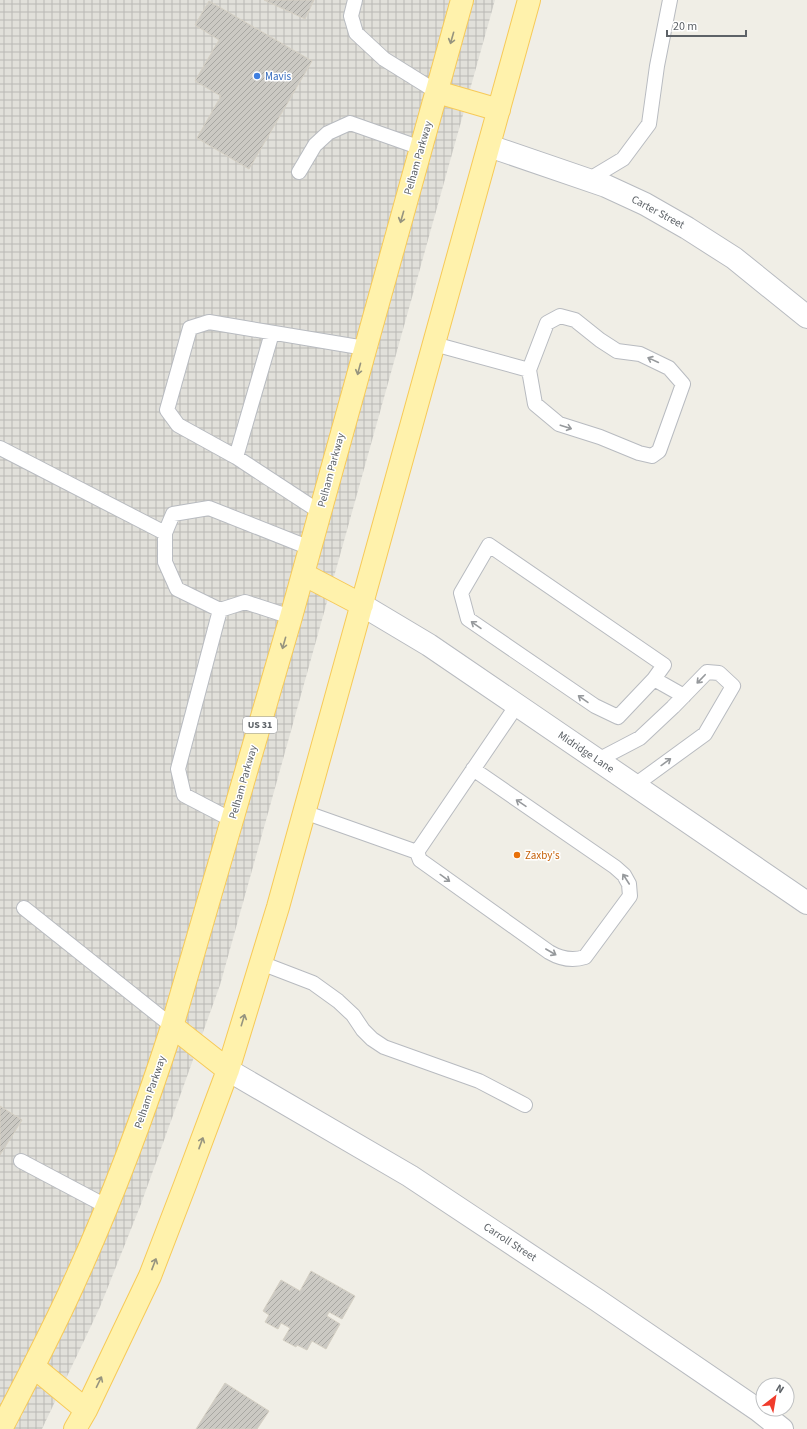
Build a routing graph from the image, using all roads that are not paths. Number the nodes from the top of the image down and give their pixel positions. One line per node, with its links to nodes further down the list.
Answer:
1 (355, 0): 5 (lane)
2 (462, 0): 5 (main road, Pelham Parkway / US 31, one-way to 5)
3 (529, 0): 6 (main road)
4 (670, 0): 10 (lane)
5 (437, 92): 6 (main road); 8 (main road, Pelham Parkway / US 31)
6 (499, 110): 7 (main road)
7 (489, 146): 10 (street, Carter Street); 13 (main road)
8 (421, 148): 9 (lane); 14 (main road, Pelham Parkway / US 31, one-way to 14)
9 (299, 172)
10 (588, 180): 11 (street, Carter Street)
11 (807, 317)
12 (272, 333): 14 (lane); 17 (lane); 17 (lane)
13 (434, 344): 15 (lane); 22 (main road)
14 (365, 348): 18 (main road, Pelham Parkway / US 31, one-way to 18)
15 (529, 370): 15 (lane, one-way to 15)
16 (0, 448): 19 (lane)
17 (236, 457): 18 (lane)
18 (320, 512): 20 (main road, Pelham Parkway / US 31)
19 (165, 533): 20 (lane); 23 (lane)
20 (310, 548): 21 (main road, Pelham Parkway / US 31)
21 (303, 574): 22 (main road); 24 (main road, Pelham Parkway / US 31)
22 (362, 605): 27 (street, Midridge Lane); 31 (main road)
23 (220, 610): 24 (lane); 32 (lane)
24 (291, 617): 32 (main road, Pelham Parkway / US 31, one-way to 32)
25 (654, 679): 25 (lane, one-way to 25); 26 (lane)
26 (684, 696): 28 (lane); 30 (lane, one-way to 26)
27 (517, 705): 28 (street, Midridge Lane); 29 (lane)
28 (598, 760): 30 (street, Midridge Lane)
29 (473, 769): 33 (lane); 33 (lane, one-way to 29)
30 (635, 785): 34 (street, Midridge Lane)
31 (304, 812): 33 (lane); 36 (main road)
32 (232, 820): 37 (main road, Pelham Parkway / US 31)
33 (417, 852)
34 (807, 903)
35 (24, 908): 37 (lane)
36 (260, 963): 38 (main road, one-way to 36); 39 (lane)
37 (172, 1026): 38 (main road); 41 (main road, Pelham Parkway / US 31)
38 (228, 1070): 43 (main road, one-way to 38); 46 (street, Carroll Street)
39 (525, 1105)
40 (21, 1161): 41 (lane)
41 (106, 1206): 42 (main road, Pelham Parkway / US 31)
42 (34, 1367): 43 (main road); 44 (main road, Pelham Parkway / US 31)
43 (86, 1410): 45 (main road)
44 (2, 1429)
45 (75, 1429)
46 (782, 1429)

